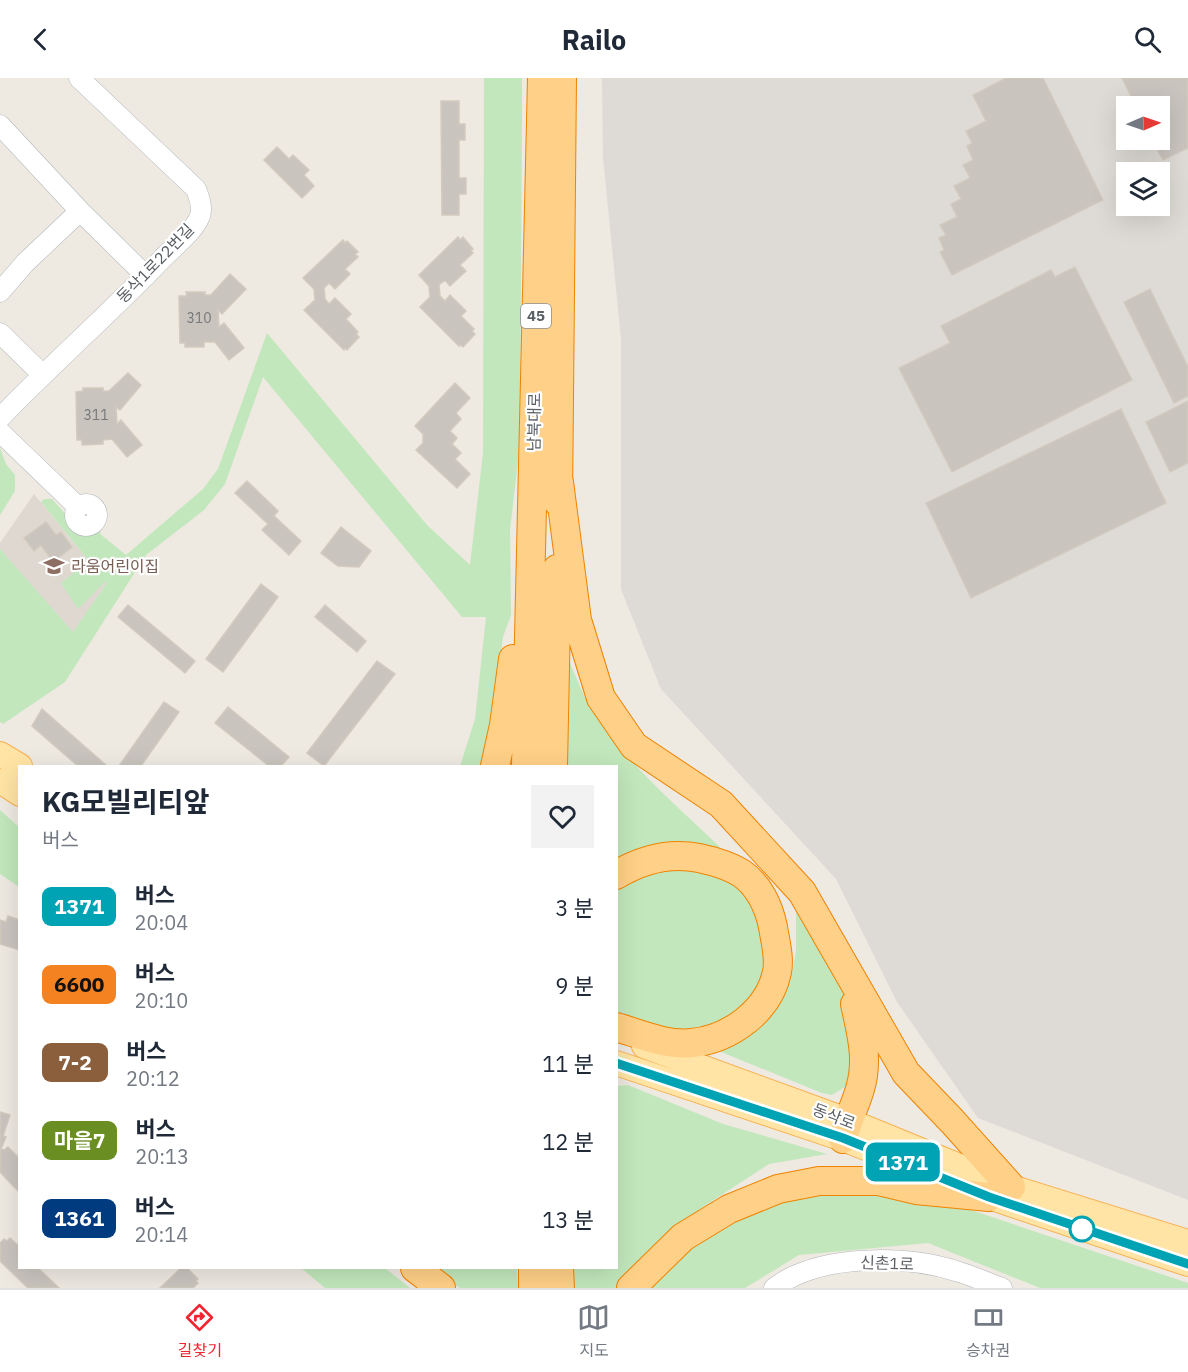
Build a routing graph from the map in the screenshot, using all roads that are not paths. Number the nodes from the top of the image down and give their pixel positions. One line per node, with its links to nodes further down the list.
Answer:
1 (79, 78): 6 (street, 동삭1로22번길)
2 (542, 78): 14 (highway, 남북대로 / 45)
3 (562, 78): 12 (highway, 남북대로 / 45)
4 (0, 125): 5 (street)
5 (80, 211): 6 (street); 7 (street)
6 (146, 276): 9 (street, 동삭1로22번길)
7 (0, 292)
8 (0, 333): 9 (street)
9 (42, 374): 10 (street, 동삭1로22번길)
10 (0, 418)
11 (0, 432): 13 (street)
12 (559, 482): 19 (highway, 남북대로 / 45); 23 (highway)
13 (78, 507)
14 (531, 554): 17 (highway); 18 (highway, 남북대로 / 45)
15 (0, 754): 16 (main road)
16 (18, 765)
17 (495, 765)
18 (526, 765)
19 (553, 765)
20 (0, 782): 21 (main road)
21 (18, 793)
22 (618, 874): 24 (highway)
23 (843, 963): 27 (highway); 28 (highway)
24 (618, 1028)
25 (618, 1037): 27 (main road, 동삭로)
26 (618, 1064): 27 (main road, 동삭로)
27 (845, 1129): 28 (main road, 동삭로)
28 (1000, 1192): 29 (main road, 동삭로); 30 (main road, 동삭로); 37 (highway)
29 (1188, 1242)
30 (1188, 1264)
31 (416, 1269): 34 (highway)
32 (533, 1269): 35 (highway)
33 (559, 1269): 36 (highway)
34 (441, 1288)
35 (533, 1288)
36 (560, 1288)
37 (631, 1288)
38 (774, 1288): 39 (street, 신촌1로)
39 (1002, 1288)

